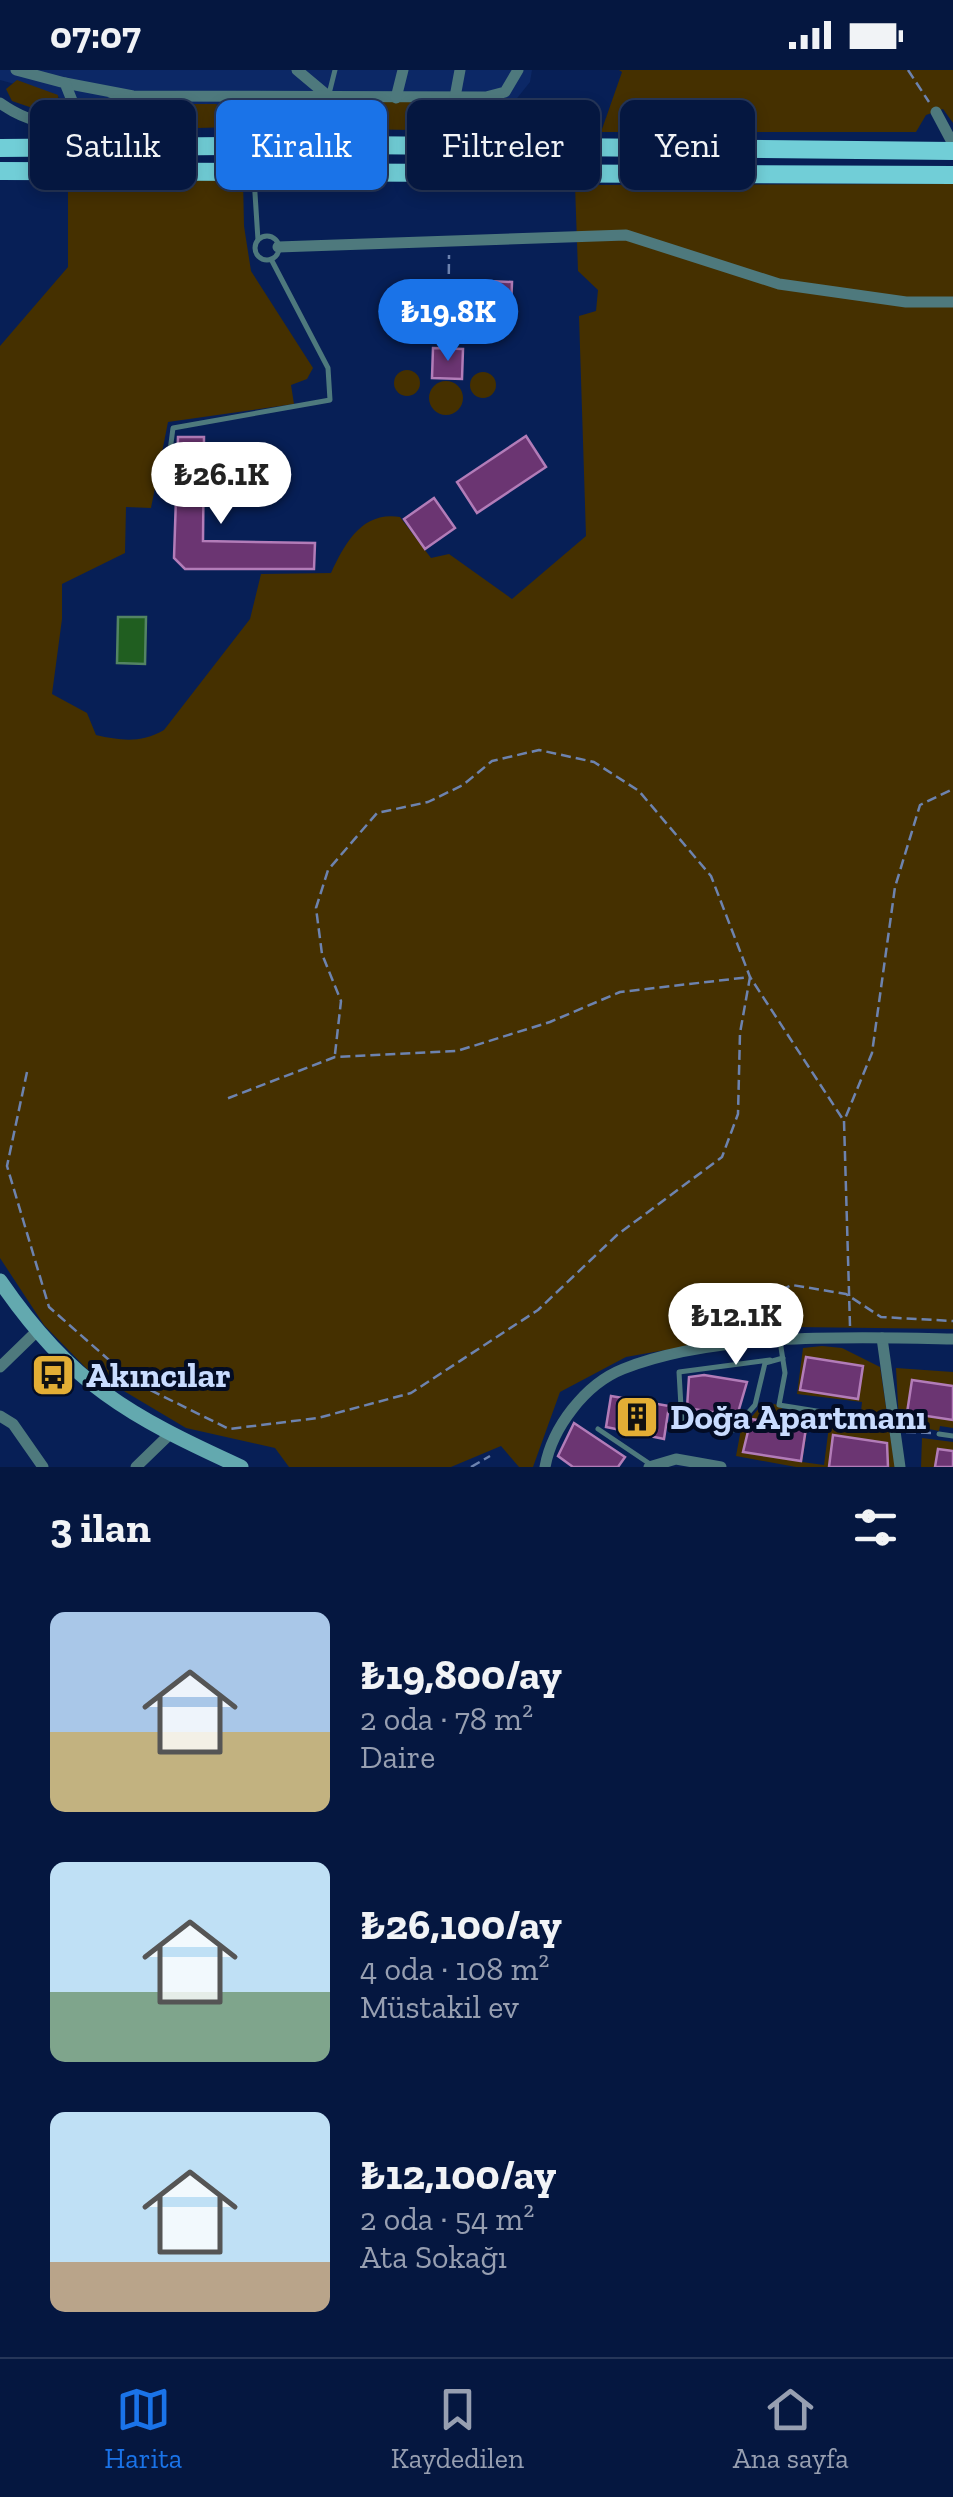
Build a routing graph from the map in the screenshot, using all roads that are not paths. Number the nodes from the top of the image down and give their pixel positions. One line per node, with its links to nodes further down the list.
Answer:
1 (16, 70): 7 (street)
2 (296, 70): 9 (street)
3 (334, 70): 9 (lane)
4 (402, 70): 11 (street)
5 (460, 70): 10 (street)
6 (518, 70): 10 (street)
7 (59, 75): 8 (street); 12 (street)
8 (133, 96): 9 (street); 13 (street)
9 (328, 96): 11 (street)
10 (455, 97): 11 (street)
11 (396, 98)
12 (72, 100)
13 (120, 100)
14 (0, 103): 16 (street)
15 (936, 112): 20 (street)
16 (30, 118)
17 (196, 146): 19 (main road)
18 (30, 147): 21 (main road)
19 (407, 147)
20 (953, 147): 22 (main road)
21 (0, 148)
22 (600, 148)
23 (216, 170): 24 (main road)
24 (0, 171)
25 (600, 172): 26 (main road)
26 (953, 175)
27 (254, 190): 28 (lane)
28 (258, 240): 29 (lane); 30 (lane)
29 (278, 246): 30 (lane); 31 (street)
30 (271, 259): 32 (lane)
31 (953, 302)
32 (165, 490)
33 (2, 1289): 34 (main road)
34 (36, 1332): 40 (street); 44 (main road)
35 (882, 1338): 36 (street); 37 (street); 53 (street)
36 (953, 1339)
37 (780, 1341): 38 (lane); 51 (street)
38 (782, 1358): 39 (lane); 42 (lane)
39 (770, 1360): 39 (lane)
40 (0, 1367)
41 (0, 1416): 48 (street)
42 (854, 1416)
43 (598, 1429): 47 (lane)
44 (170, 1434): 49 (street); 50 (main road)
45 (939, 1434): 46 (lane)
46 (953, 1436)
47 (650, 1465): 52 (street)
48 (42, 1467)
49 (136, 1467)
50 (240, 1467)
51 (545, 1467)
52 (721, 1467)
53 (900, 1467)

